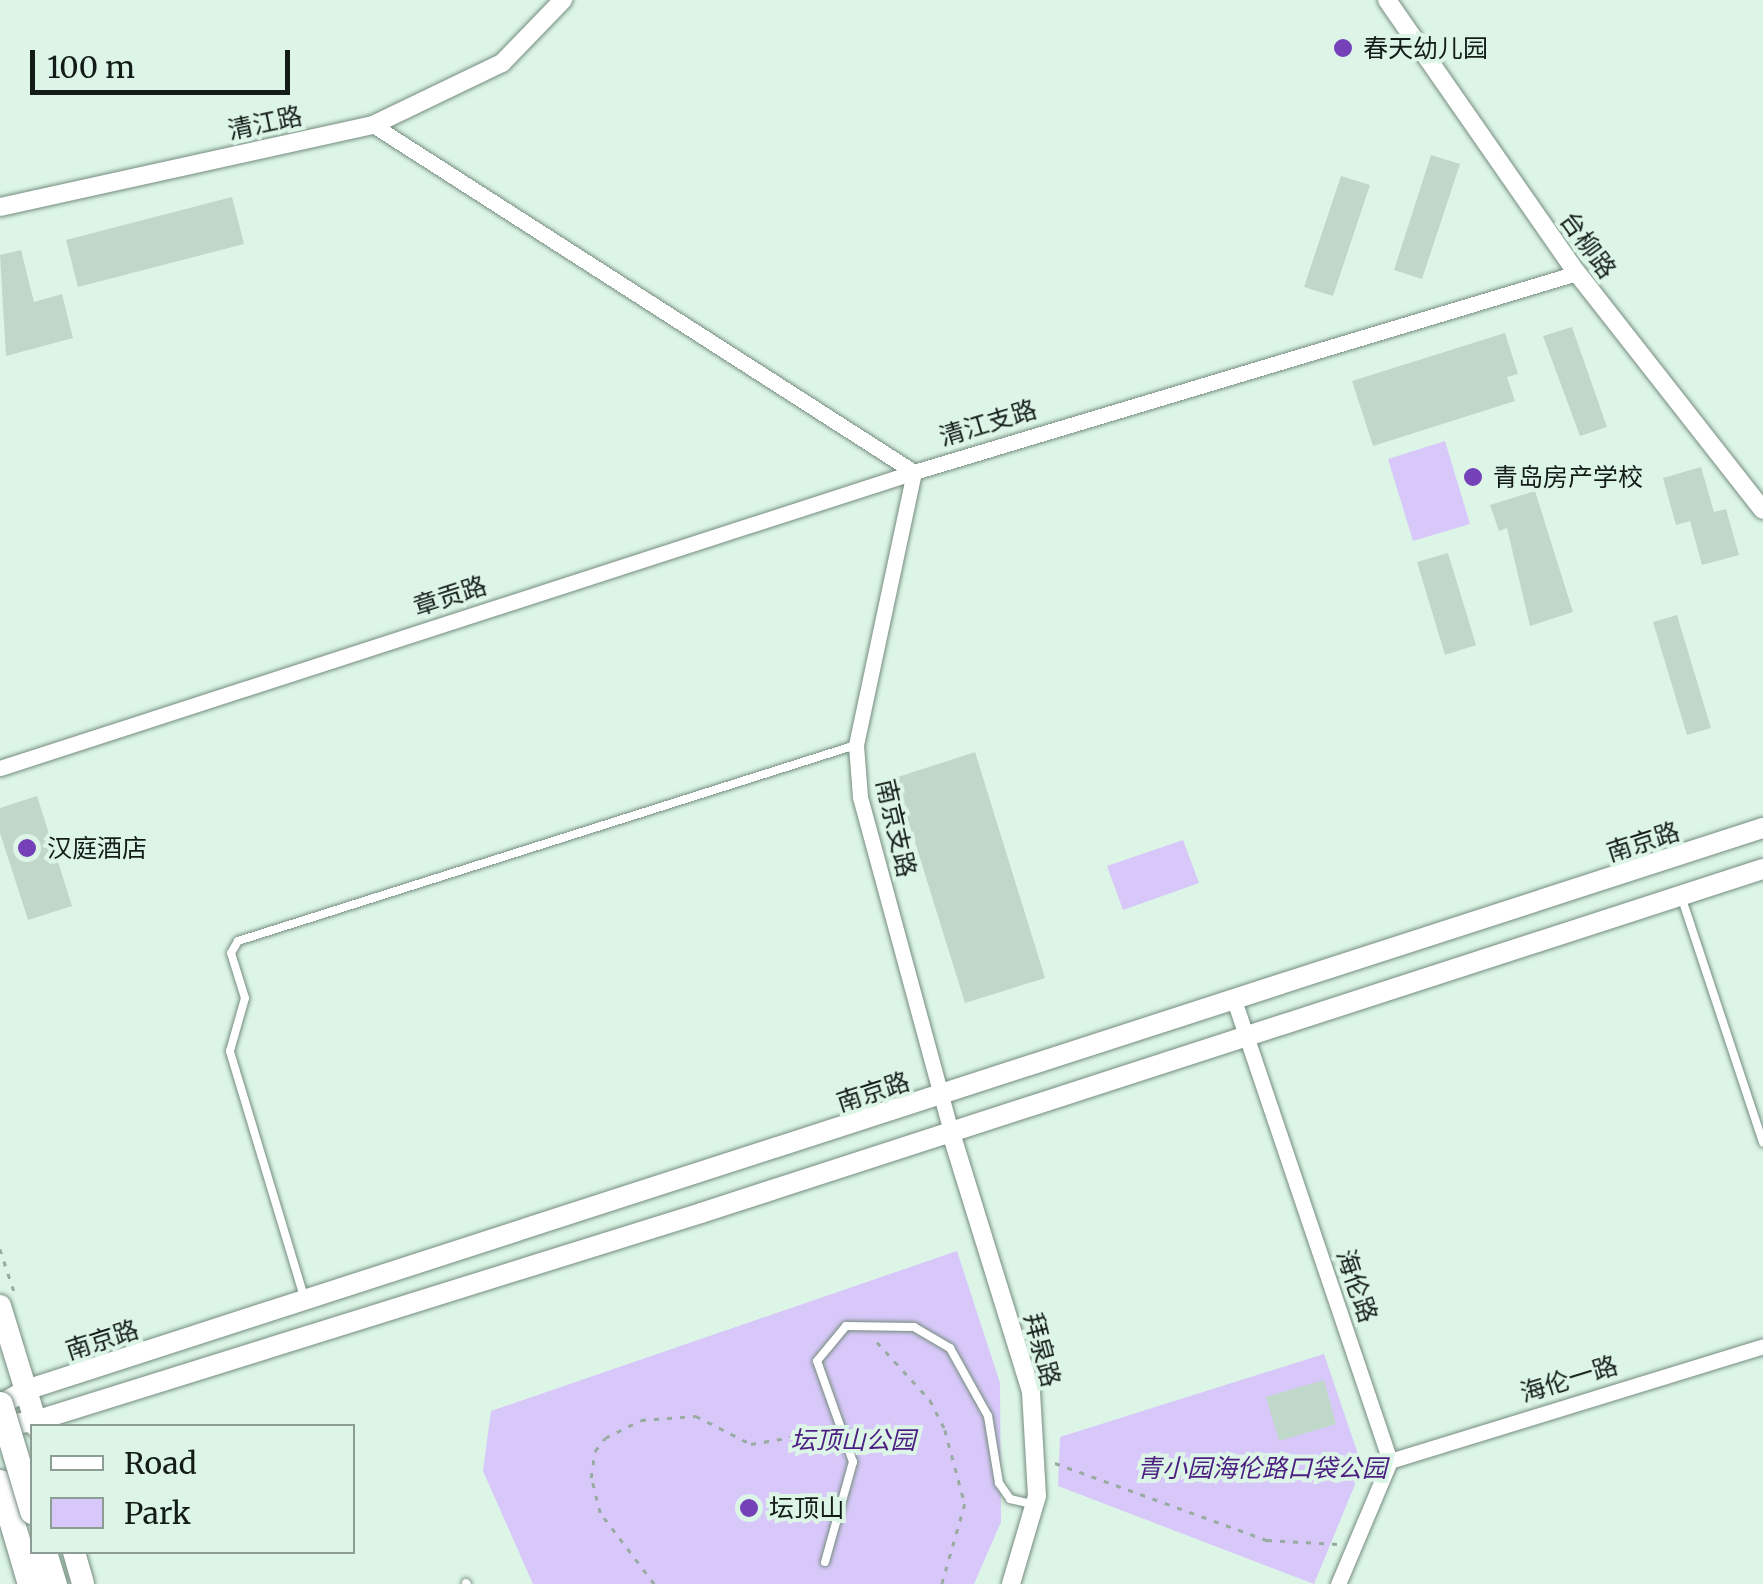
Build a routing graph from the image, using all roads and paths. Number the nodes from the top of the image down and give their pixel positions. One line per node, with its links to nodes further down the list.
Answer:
1 (562, 0): 3 (street, 清江路)
2 (1387, 0): 5 (street, 台柳路)
3 (373, 125): 4 (street, 清江路); 6 (street, 清江支路)
4 (0, 207)
5 (1577, 274): 6 (street, 清江支路); 7 (street, 台柳路)
6 (914, 472): 8 (street, 南京支路); 9 (street, 章贡路)
7 (1763, 510)
8 (856, 745): 15 (street, 南京支路); 18 (lane)
9 (0, 768)
10 (1763, 828): 13 (main road, 南京路)
11 (1763, 868): 12 (main road)
12 (1680, 894): 14 (main road); 17 (lane)
13 (1234, 1000): 14 (street, 海伦路); 15 (main road, 南京路)
14 (1247, 1038): 16 (main road); 29 (street, 海伦路)
15 (940, 1097): 16 (street, 南京支路); 18 (main road, 南京路)
16 (952, 1133): 25 (main road); 28 (street, 拜泉路)
17 (1763, 1143)
18 (306, 1301): 22 (main road, 南京路)
19 (0, 1306): 22 (main road)
20 (860, 1322): 27 (lane); 32 (lane); 41 (path)
21 (1763, 1346): 29 (street, 海伦一路)
22 (26, 1390): 23 (main road, 南京路); 25 (main road)
23 (0, 1404): 31 (highway, bridge)
24 (30, 1424): 26 (main road)
25 (36, 1424)
26 (0, 1426)
27 (850, 1444): 36 (lane); 40 (path)
28 (1034, 1455): 32 (street, 拜泉路); 33 (path)
29 (1390, 1461): 33 (street)
30 (0, 1482): 37 (highway)
31 (30, 1504)
32 (1035, 1505): 42 (street, 拜泉路)
33 (1354, 1546): 43 (street)
34 (45, 1554): 38 (highway)
35 (75, 1554): 39 (main road)
36 (824, 1562)
37 (30, 1584)
38 (54, 1584)
39 (84, 1584)
40 (654, 1584)
41 (942, 1584)
42 (1011, 1584)
43 (1338, 1584)

